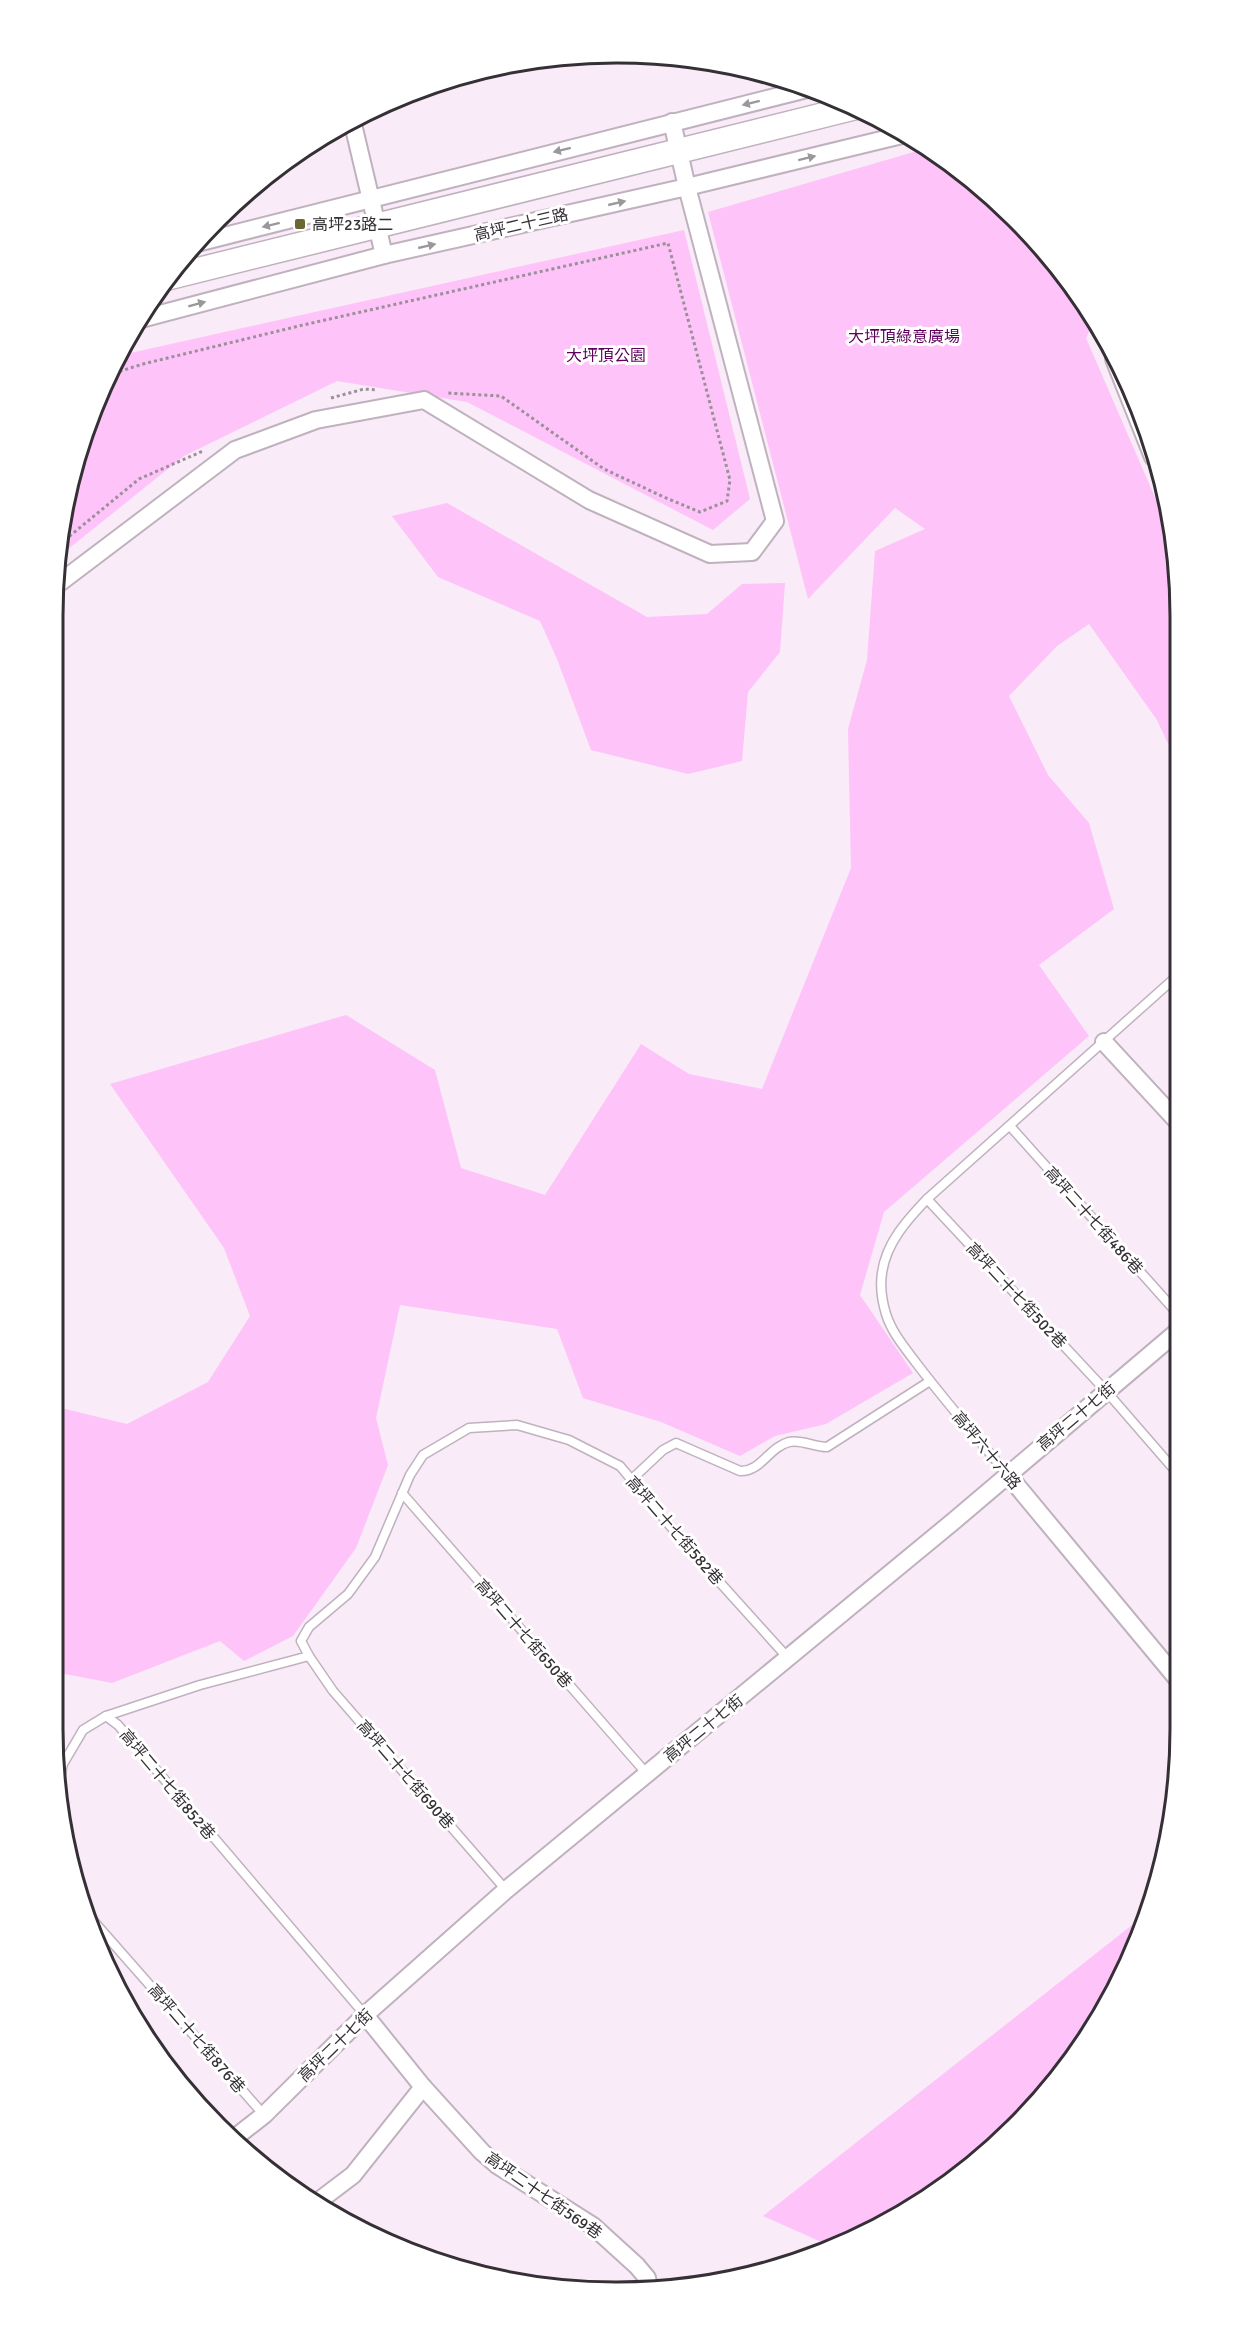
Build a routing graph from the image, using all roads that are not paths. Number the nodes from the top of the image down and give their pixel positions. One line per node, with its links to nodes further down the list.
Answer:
1 (794, 92): 3 (street, one-way to 3)
2 (841, 111): 6 (street, 高坪二十三路)
3 (672, 122): 6 (street); 8 (street, one-way to 8)
4 (354, 129): 8 (street)
5 (893, 137): 7 (street, 高坪二十三路, one-way to 5)
6 (678, 150): 7 (street); 9 (street, 高坪二十三路)
7 (687, 187): 11 (street, 高坪二十三路, one-way to 7); 14 (street)
8 (371, 199): 9 (street); 10 (street, one-way to 10)
9 (377, 225): 11 (street); 12 (street, 高坪二十三路)
10 (212, 239)
11 (384, 255): 13 (street, 高坪二十三路, one-way to 11)
12 (182, 274)
13 (152, 316)
14 (64, 579)
15 (1170, 982): 16 (lane, 高坪六十六路)
16 (1104, 1042): 17 (street); 18 (lane, 高坪六十六路)
17 (1170, 1113)
18 (1010, 1126): 19 (lane, 高坪六十六路); 20 (lane, 高坪二十七街486巷)
19 (927, 1199): 22 (lane, 高坪六十六路); 23 (lane, 高坪二十七街502巷)
20 (1170, 1305)
21 (1170, 1338): 23 (street, 高坪二十七街)
22 (930, 1381): 25 (lane, 高坪六十六路); 26 (lane)
23 (1106, 1390): 24 (lane, 高坪二十七街502巷); 25 (street, 高坪二十七街)
24 (1170, 1465)
25 (1008, 1475): 29 (street, 高坪二十七街); 30 (street, 高坪六十六路)
26 (631, 1480): 27 (lane, 高坪二十七街582巷); 29 (lane, 高坪二十七街582巷)
27 (402, 1493): 28 (lane); 33 (lane, 高坪二十七街650巷)
28 (309, 1656): 31 (lane, 高坪二十七街852巷); 34 (lane, 高坪二十七街690巷)
29 (788, 1658): 33 (street, 高坪二十七街)
30 (1170, 1670)
31 (106, 1716): 32 (lane); 36 (lane, 高坪二十七街852巷)
32 (64, 1762)
33 (647, 1774): 34 (street, 高坪二十七街)
34 (506, 1890): 36 (street, 高坪二十七街)
35 (101, 1930): 38 (lane, 高坪二十七街876巷)
36 (365, 2015): 37 (street, 高坪二十七街569巷); 38 (street, 高坪二十七街)
37 (423, 2087): 40 (street); 41 (street, 高坪二十七街569巷)
38 (264, 2115): 39 (street, 高坪二十七街)
39 (240, 2134)
40 (324, 2198)
41 (648, 2281)

